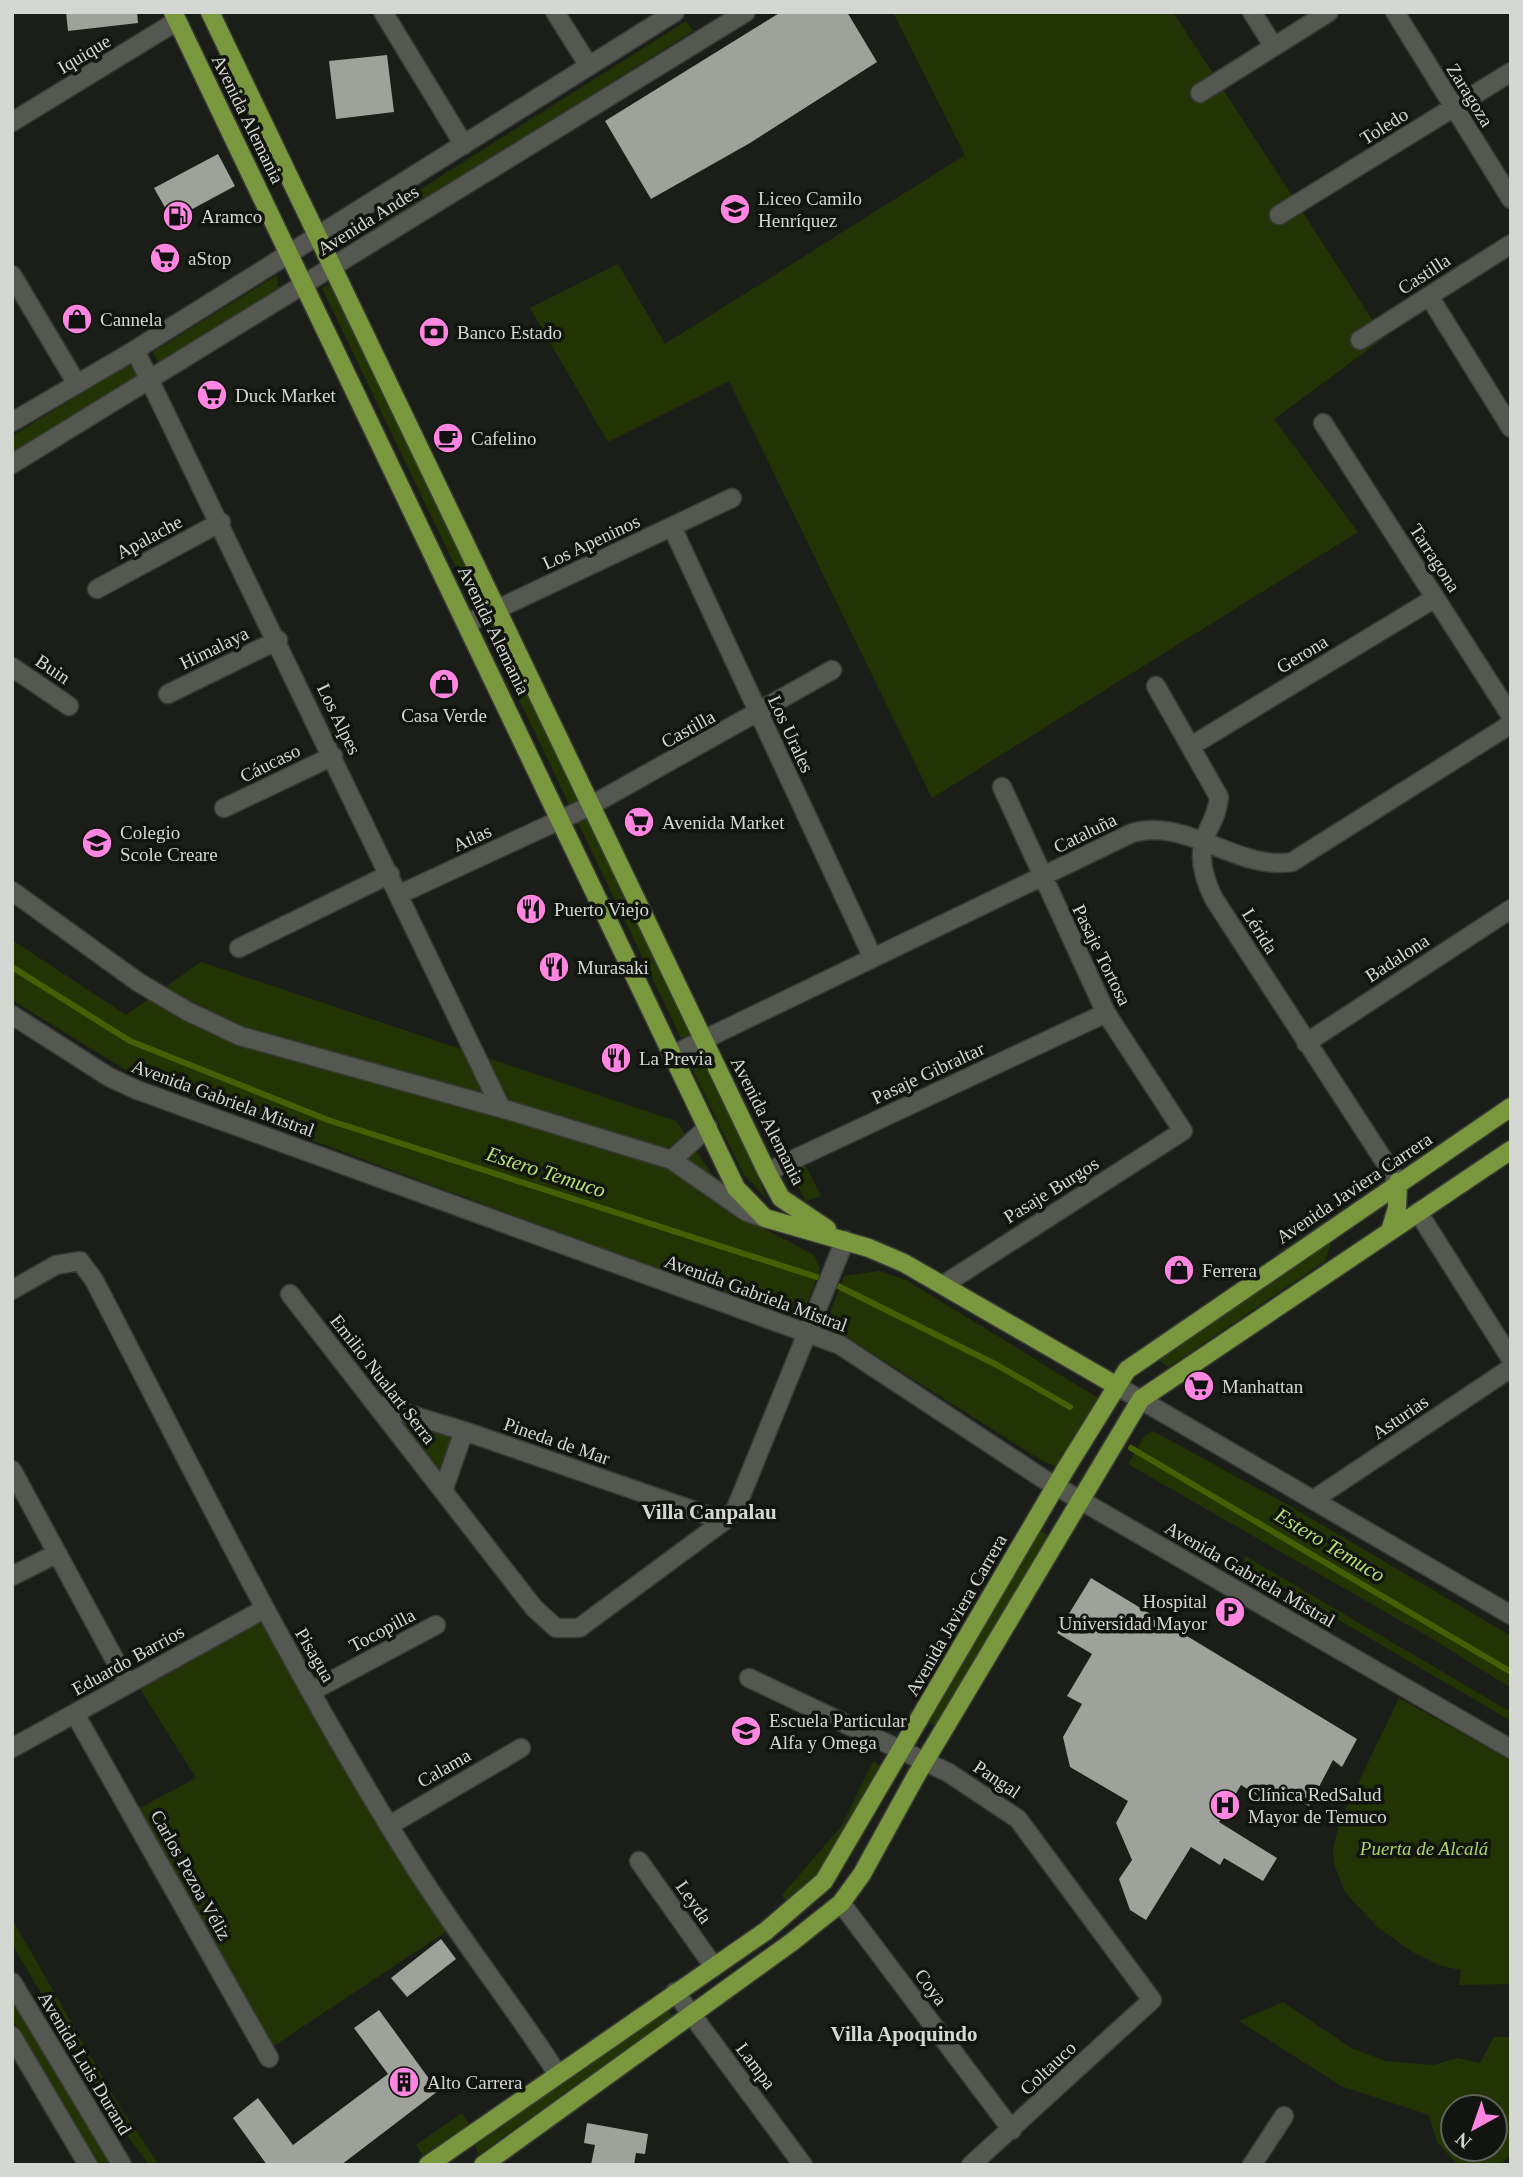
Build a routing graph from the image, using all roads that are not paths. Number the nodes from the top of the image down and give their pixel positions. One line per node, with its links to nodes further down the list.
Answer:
1 (209, 12): 19 (main road, Avenida Alemania)
2 (383, 12): 16 (street)
3 (555, 12): 11 (street)
4 (675, 12): 11 (street, Avenida Andes)
5 (746, 12): 22 (street, Avenida Andes)
6 (1252, 12): 10 (street)
7 (1329, 12): 10 (street)
8 (1395, 12): 14 (street, Zaragoza)
9 (175, 17): 15 (street, Iquique); 21 (main road, Avenida Alemania)
10 (1274, 47): 13 (street)
11 (589, 66): 16 (street, Avenida Andes)
12 (1511, 72): 14 (street, Toledo)
13 (1200, 93)
14 (1453, 107): 17 (street, Zaragoza); 18 (street, Toledo)
15 (12, 122)
16 (464, 145): 19 (street, Avenida Andes)
17 (1511, 199)
18 (1279, 215)
19 (318, 237): 21 (street, Avenida Andes); 22 (main road, Avenida Alemania)
20 (1511, 244): 25 (street, Castilla)
21 (289, 254): 24 (main road, Avenida Alemania); 27 (street, Avenida Andes)
22 (334, 267): 24 (street, Avenida Andes); 40 (main road, Avenida Alemania)
23 (12, 275): 29 (street)
24 (304, 283): 28 (street, Avenida Andes); 41 (main road, Avenida Alemania)
25 (1429, 296): 26 (street, Castilla); 30 (street)
26 (1360, 340)
27 (135, 350): 28 (street, Los Alpes); 29 (street, Avenida Andes)
28 (151, 381): 34 (street, Avenida Andes); 36 (street, Los Alpes)
29 (77, 384): 31 (street, Avenida Andes)
30 (1505, 405): 33 (street)
31 (12, 422)
32 (1323, 423): 39 (street, Tarragona)
33 (1511, 428)
34 (12, 464)
35 (732, 498): 37 (street, Los Apeninos)
36 (221, 522): 38 (street, Apalache); 42 (street, Los Alpes)
37 (672, 527): 40 (street, Los Apeninos); 48 (street, Los Urales)
38 (97, 589)
39 (1435, 598): 49 (street, Tarragona); 51 (street, Gerona)
40 (498, 609): 41 (street, Los Apeninos); 54 (main road, Avenida Alemania)
41 (468, 623): 56 (main road, Avenida Alemania)
42 (278, 640): 46 (street, Himalaya); 52 (street, Los Alpes)
43 (12, 667): 47 (street, Buin)
44 (832, 670): 48 (street, Castilla)
45 (1156, 686): 51 (street, Lérida)
46 (168, 694)
47 (69, 706)
48 (758, 714): 54 (street, Castilla); 64 (street, Los Urales)
49 (1511, 716)
50 (1511, 724): 57 (street, Cataluña)
51 (1191, 746): 57 (street, Lérida)
52 (333, 755): 55 (street, Cáucaso); 58 (street, Los Alpes)
53 (1002, 787): 59 (street, Pasaje Tortosa)
54 (590, 806): 56 (street, Castilla); 67 (main road, Avenida Alemania)
55 (224, 808)
56 (562, 820): 61 (street, Atlas); 69 (main road, Avenida Alemania)
57 (1203, 842): 59 (street, Cataluña); 68 (street, Lérida)
58 (390, 874): 61 (street, Los Alpes); 63 (street)
59 (1041, 877): 64 (street, Cataluña); 65 (street, Pasaje Tortosa)
60 (12, 891): 70 (street)
61 (400, 894): 70 (street, Los Alpes)
62 (1511, 909): 68 (street, Badalona)
63 (239, 947)
64 (873, 958): 67 (street, Cataluña)
65 (1106, 1013): 73 (street, Pasaje Tortosa); 76 (street, Pasaje Gibraltar)
66 (12, 1015): 85 (street, Avenida Gabriela Mistral)
67 (703, 1039): 69 (street, Cataluña); 76 (main road, Avenida Alemania)
68 (1306, 1043): 77 (street, Lérida)
69 (674, 1054): 72 (main road, Avenida Alemania)
70 (501, 1108): 75 (street)
71 (1511, 1108): 77 (main road, Avenida Javiera Carrera)
72 (708, 1127): 75 (street); 79 (main road, Avenida Alemania)
73 (1183, 1132): 82 (street, Pasaje Burgos)
74 (1511, 1150): 78 (main road)
75 (672, 1160): 79 (street)
76 (767, 1172): 81 (main road, Avenida Alemania)
77 (1398, 1182): 80 (main road); 88 (main road, Avenida Javiera Carrera)
78 (1418, 1212): 80 (main road); 86 (street)
79 (765, 1218): 81 (main road)
80 (1390, 1231): 89 (main road)
81 (845, 1240): 82 (main road); 85 (street, Emilio Nualart Serra)
82 (943, 1285): 88 (main road)
83 (12, 1290): 100 (street, Pisagua)
84 (290, 1294): 90 (street, Emilio Nualart Serra)
85 (812, 1325): 93 (street, Avenida Gabriela Mistral); 97 (street, Emilio Nualart Serra)
86 (1511, 1359)
87 (1511, 1368): 95 (street, Asturias)
88 (1117, 1386): 89 (street); 93 (main road, Avenida Javiera Carrera)
89 (1141, 1399): 95 (street); 96 (main road)
90 (376, 1404): 91 (street, Pineda de Mar); 94 (street, Emilio Nualart Serra)
91 (464, 1431): 94 (street, Emilio Nualart Serra); 97 (street, Pineda de Mar)
92 (12, 1470): 98 (street)
93 (1056, 1486): 96 (street, Avenida Gabriela Mistral); 110 (main road, Avenida Javiera Carrera)
94 (443, 1491): 97 (street, Emilio Nualart Serra)
95 (1313, 1500): 101 (street)
96 (1081, 1501): 109 (street, Avenida Gabriela Mistral); 111 (main road)
97 (724, 1521)
98 (56, 1554): 99 (street); 104 (street)
99 (12, 1576)
100 (264, 1609): 104 (street, Eduardo Barrios); 105 (street, Pisagua)
101 (1511, 1615)
102 (436, 1625): 105 (street, Tocopilla)
103 (749, 1678): 110 (street, Pangal)
104 (128, 1684): 106 (street, Eduardo Barrios)
105 (312, 1691): 112 (street, Pisagua)
106 (75, 1714): 107 (street, Eduardo Barrios); 121 (street, Carlos Pezoa Véliz)
107 (12, 1748)
108 (520, 1748): 112 (street, Calama)
109 (1511, 1749)
110 (900, 1751): 111 (street, Pangal); 115 (main road, Avenida Javiera Carrera)
111 (924, 1762): 114 (main road); 118 (street, Pangal)
112 (390, 1825): 122 (street, Pisagua)
113 (639, 1861): 115 (street, Leyda)
114 (841, 1903): 119 (main road); 124 (street, Coya)
115 (714, 1967): 117 (main road, Avenida Javiera Carrera)
116 (12, 1982): 127 (street, Avenida Luis Durand)
117 (675, 1992): 119 (street, Lampa); 122 (main road, Avenida Javiera Carrera)
118 (1152, 2000): 124 (street, Coltauco)
119 (691, 2014): 129 (main road); 130 (street, Lampa)
120 (12, 2036): 126 (street)
121 (269, 2058)
122 (557, 2073): 125 (main road, Avenida Javiera Carrera)
123 (1284, 2116): 132 (street)
124 (1012, 2130): 131 (street, Coltauco)
125 (449, 2159): 128 (main road, Avenida Javiera Carrera)
126 (88, 2165)
127 (122, 2165)
128 (428, 2165)
129 (483, 2165)
130 (803, 2165)
131 (971, 2165)
132 (1252, 2165)

